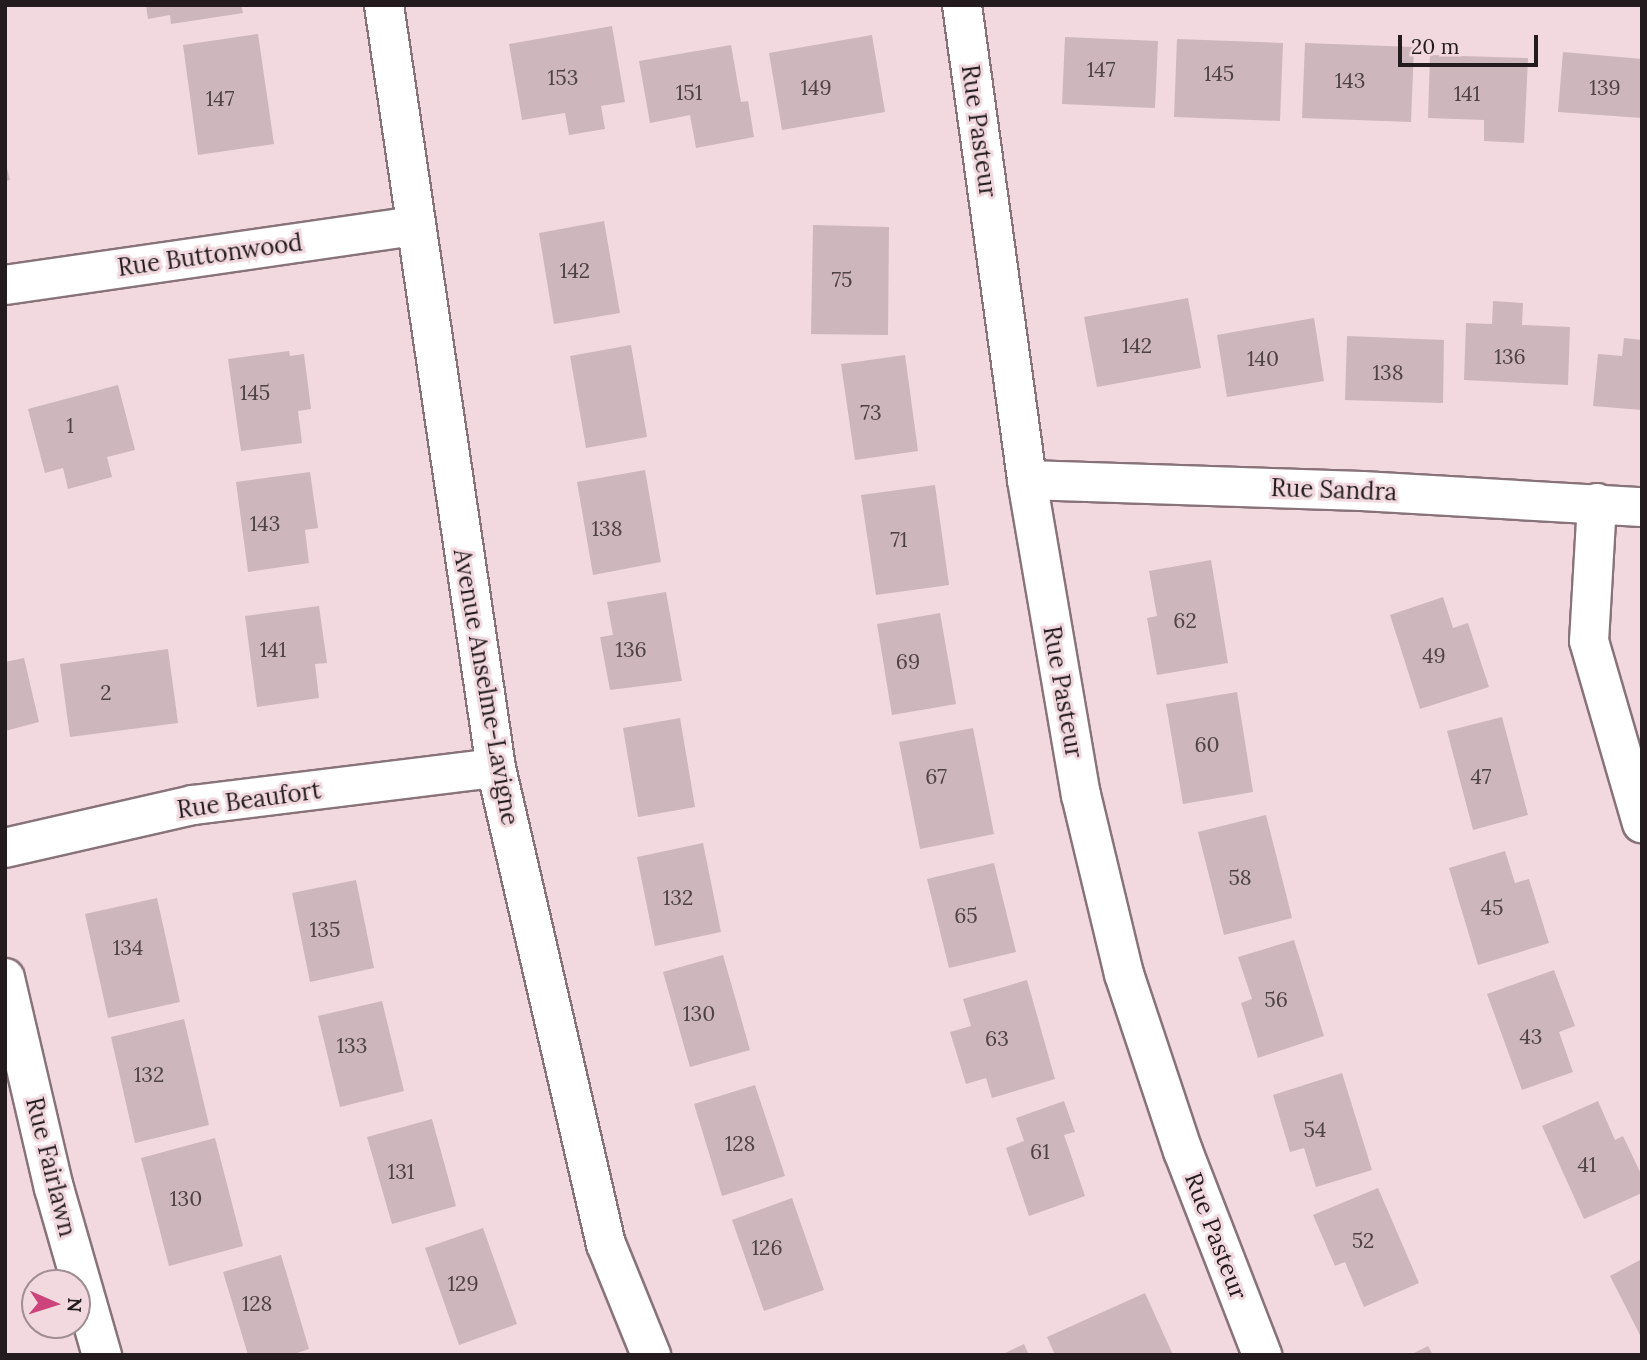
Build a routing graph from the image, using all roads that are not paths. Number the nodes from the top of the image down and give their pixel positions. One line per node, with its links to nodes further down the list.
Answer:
1 (384, 5): 3 (street, Avenue Anselme-Lavigne)
2 (962, 5): 5 (street, Rue Pasteur)
3 (415, 226): 4 (street, Rue Buttonwood); 8 (street, Avenue Anselme-Lavigne)
4 (5, 285)
5 (1027, 480): 6 (street, Rue Sandra); 14 (street, Rue Pasteur)
6 (1597, 503): 7 (street, Rue Sandra); 9 (street)
7 (1642, 508)
8 (496, 768): 10 (street, Rue Beaufort); 13 (street, Avenue Anselme-Lavigne)
9 (1642, 824)
10 (5, 848)
11 (5, 978): 12 (street, Rue Fairlawn)
12 (102, 1355)
13 (651, 1355)
14 (1262, 1355)

